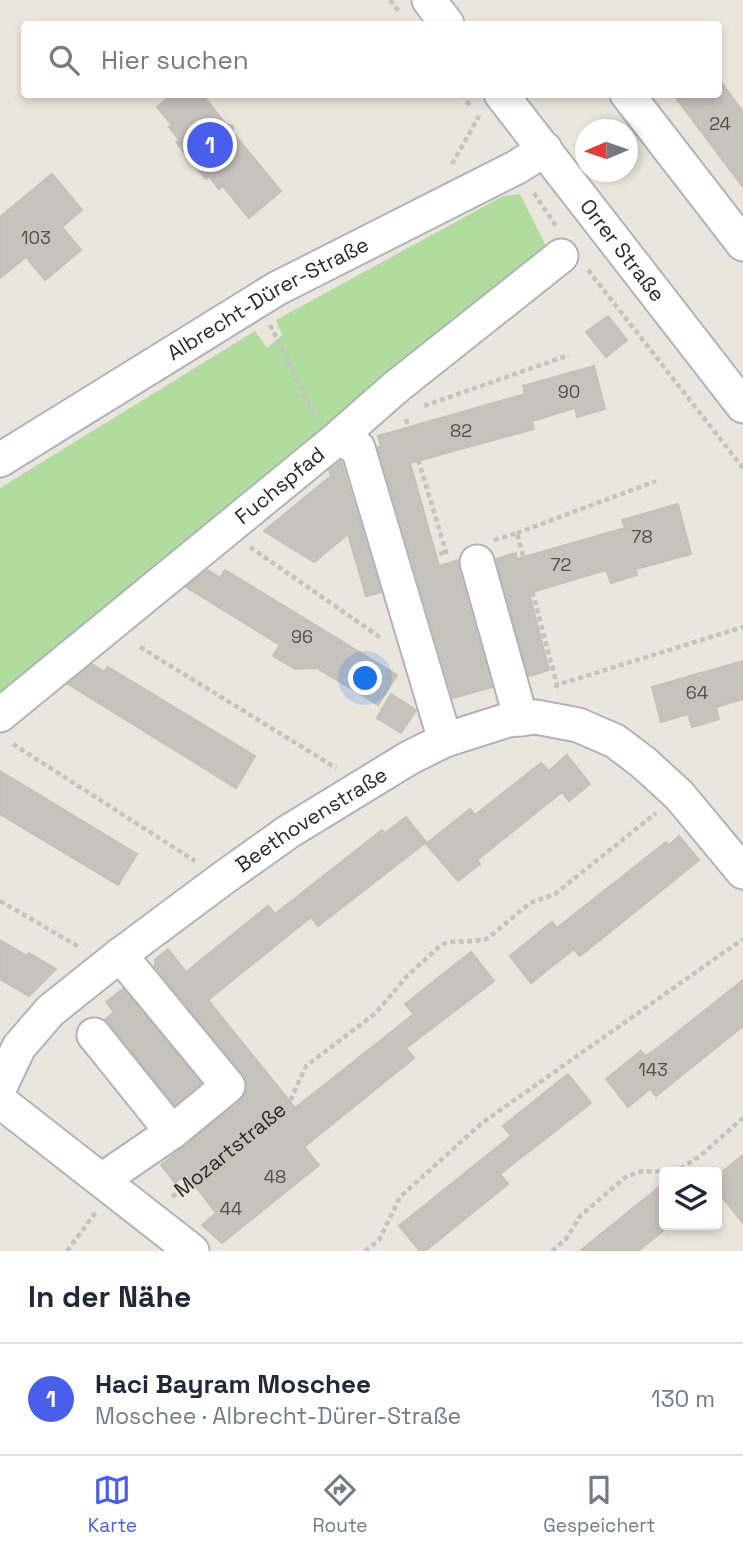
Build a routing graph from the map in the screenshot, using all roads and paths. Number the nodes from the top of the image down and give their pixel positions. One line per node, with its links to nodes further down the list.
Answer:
1 (429, 0): 2 (street)
2 (445, 21)
3 (630, 98): 8 (street)
4 (490, 106): 5 (path); 6 (street, Orrer Straße)
5 (486, 127)
6 (545, 149): 7 (street, Albrecht-Dürer-Straße); 12 (street, Orrer Straße)
7 (517, 167): 9 (path); 10 (street, Albrecht-Dürer-Straße)
8 (743, 244)
9 (571, 254): 14 (street, Fuchspfad); 16 (path)
10 (258, 300): 14 (path); 15 (street, Albrecht-Dürer-Straße)
11 (569, 355): 13 (path)
12 (743, 406)
13 (416, 408)
14 (334, 441): 23 (street); 25 (street, Fuchspfad)
15 (0, 460)
16 (743, 468)
17 (656, 481): 18 (path)
18 (517, 533)
19 (249, 546): 23 (path)
20 (477, 562): 24 (street)
21 (743, 627): 24 (path)
22 (140, 647): 27 (path)
23 (422, 667): 26 (street)
24 (529, 718): 26 (street, Beethovenstraße); 28 (street, Beethovenstraße)
25 (6, 729): 30 (path)
26 (445, 740): 27 (street, Beethovenstraße)
27 (364, 785): 30 (street, Beethovenstraße)
28 (678, 795): 29 (street, Beethovenstraße); 40 (path, Mozartstraße)
29 (743, 872)
30 (222, 879): 33 (street, Beethovenstraße)
31 (0, 901): 33 (path)
32 (743, 939): 43 (path)
33 (114, 959): 35 (street, Beethovenstraße); 38 (street)
34 (94, 1035): 38 (street)
35 (0, 1087)
36 (0, 1101): 39 (street)
37 (743, 1118): 44 (path)
38 (172, 1132): 39 (street)
39 (108, 1185): 40 (street); 41 (path)
40 (149, 1216): 42 (street)
41 (67, 1251)
42 (192, 1251)
43 (365, 1251)
44 (552, 1251)

